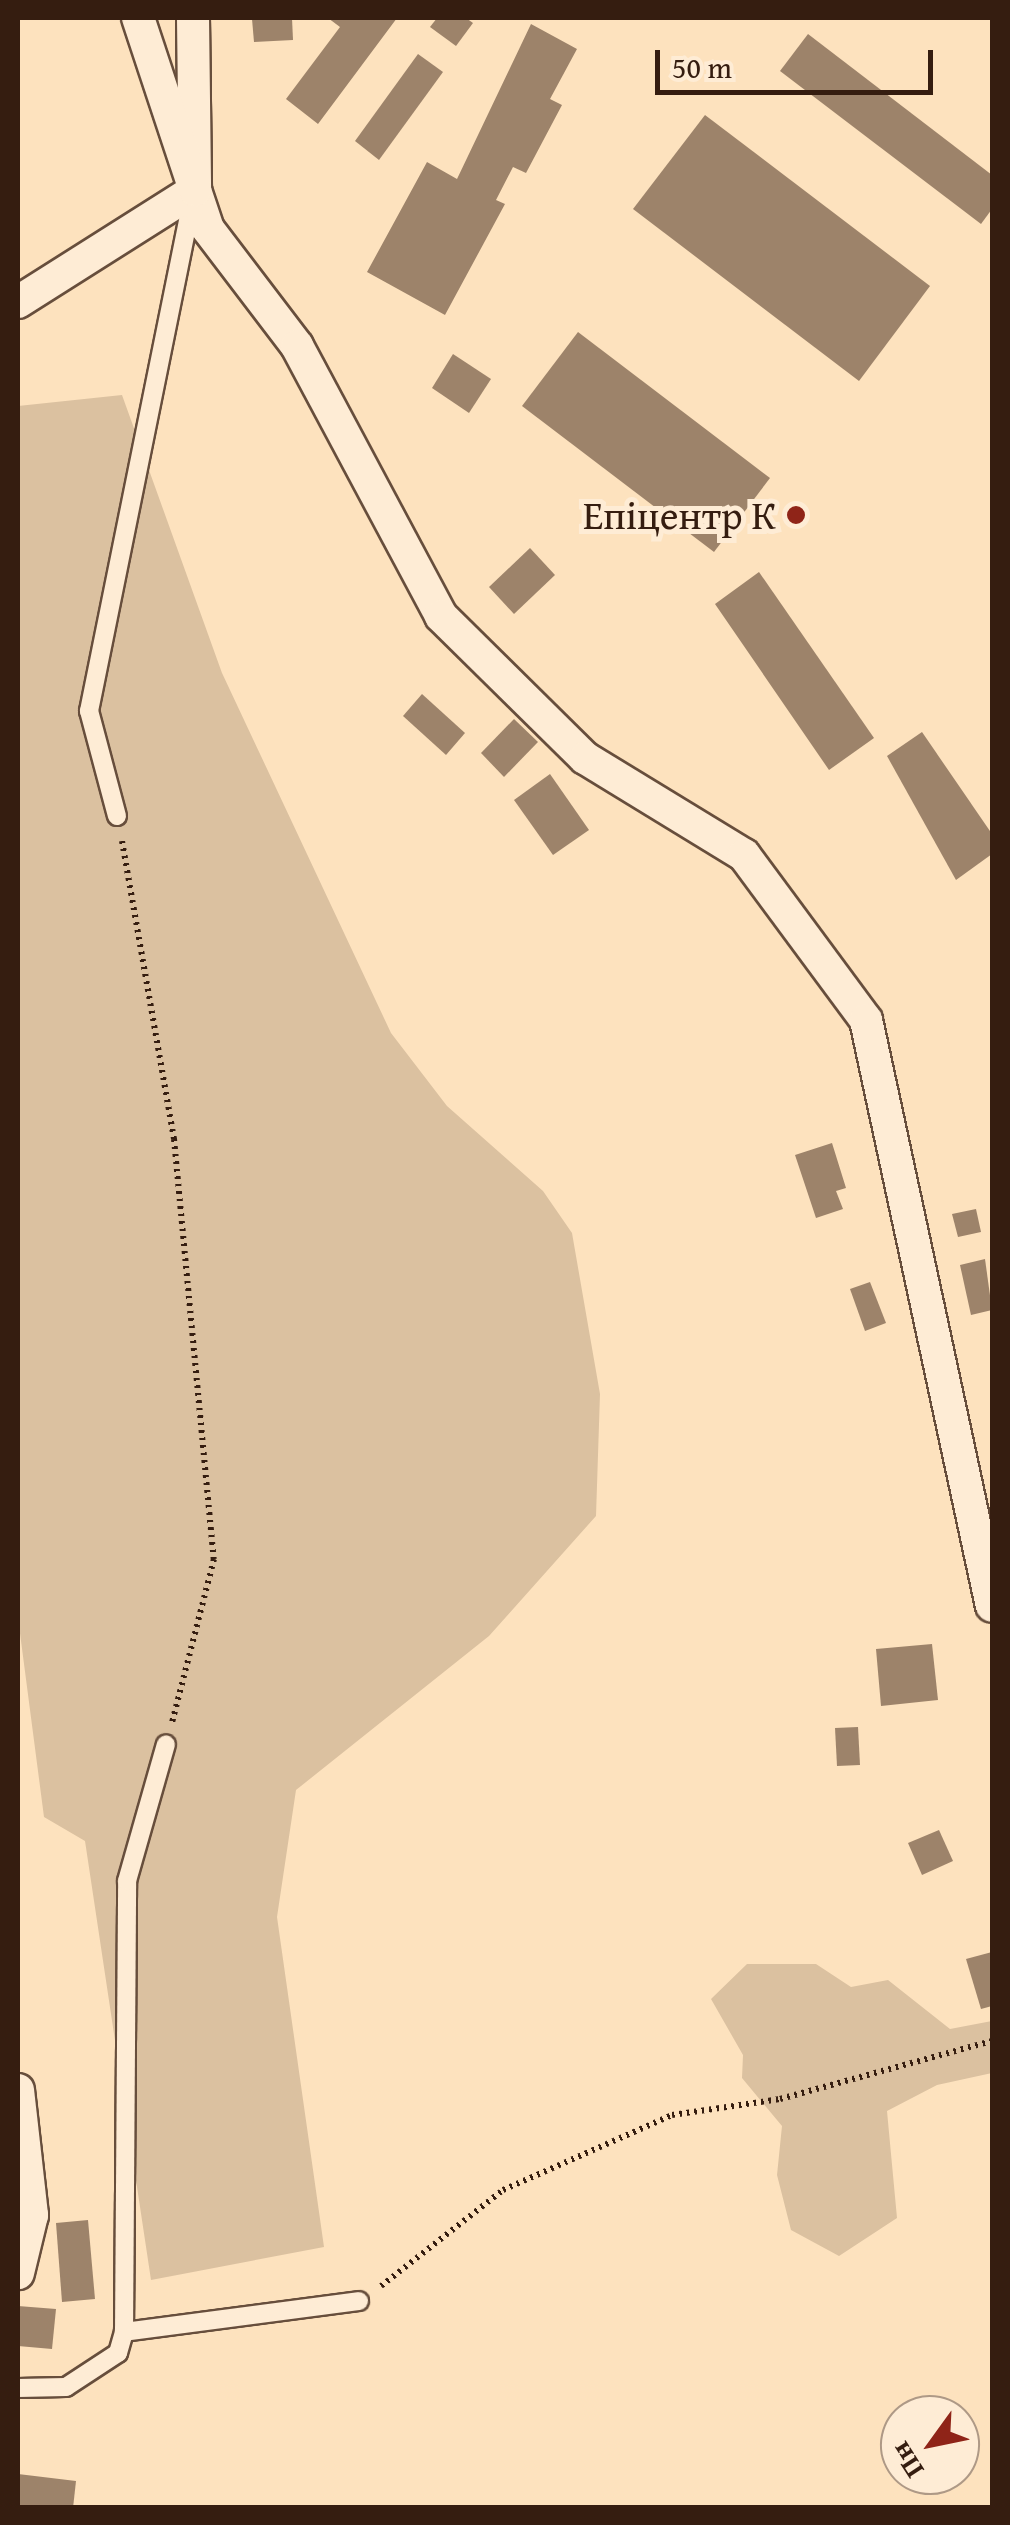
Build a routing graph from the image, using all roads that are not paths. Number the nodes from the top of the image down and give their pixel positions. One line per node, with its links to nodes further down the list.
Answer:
1 (138, 18): 3 (street)
2 (193, 18): 3 (street)
3 (195, 190): 4 (street); 5 (lane); 6 (street)
4 (18, 302)
5 (117, 816)
6 (992, 1606)
7 (166, 1744): 11 (lane)
8 (18, 2090): 9 (street)
9 (18, 2274)
10 (358, 2300): 11 (lane)
11 (124, 2332): 12 (lane)
12 (18, 2388)

